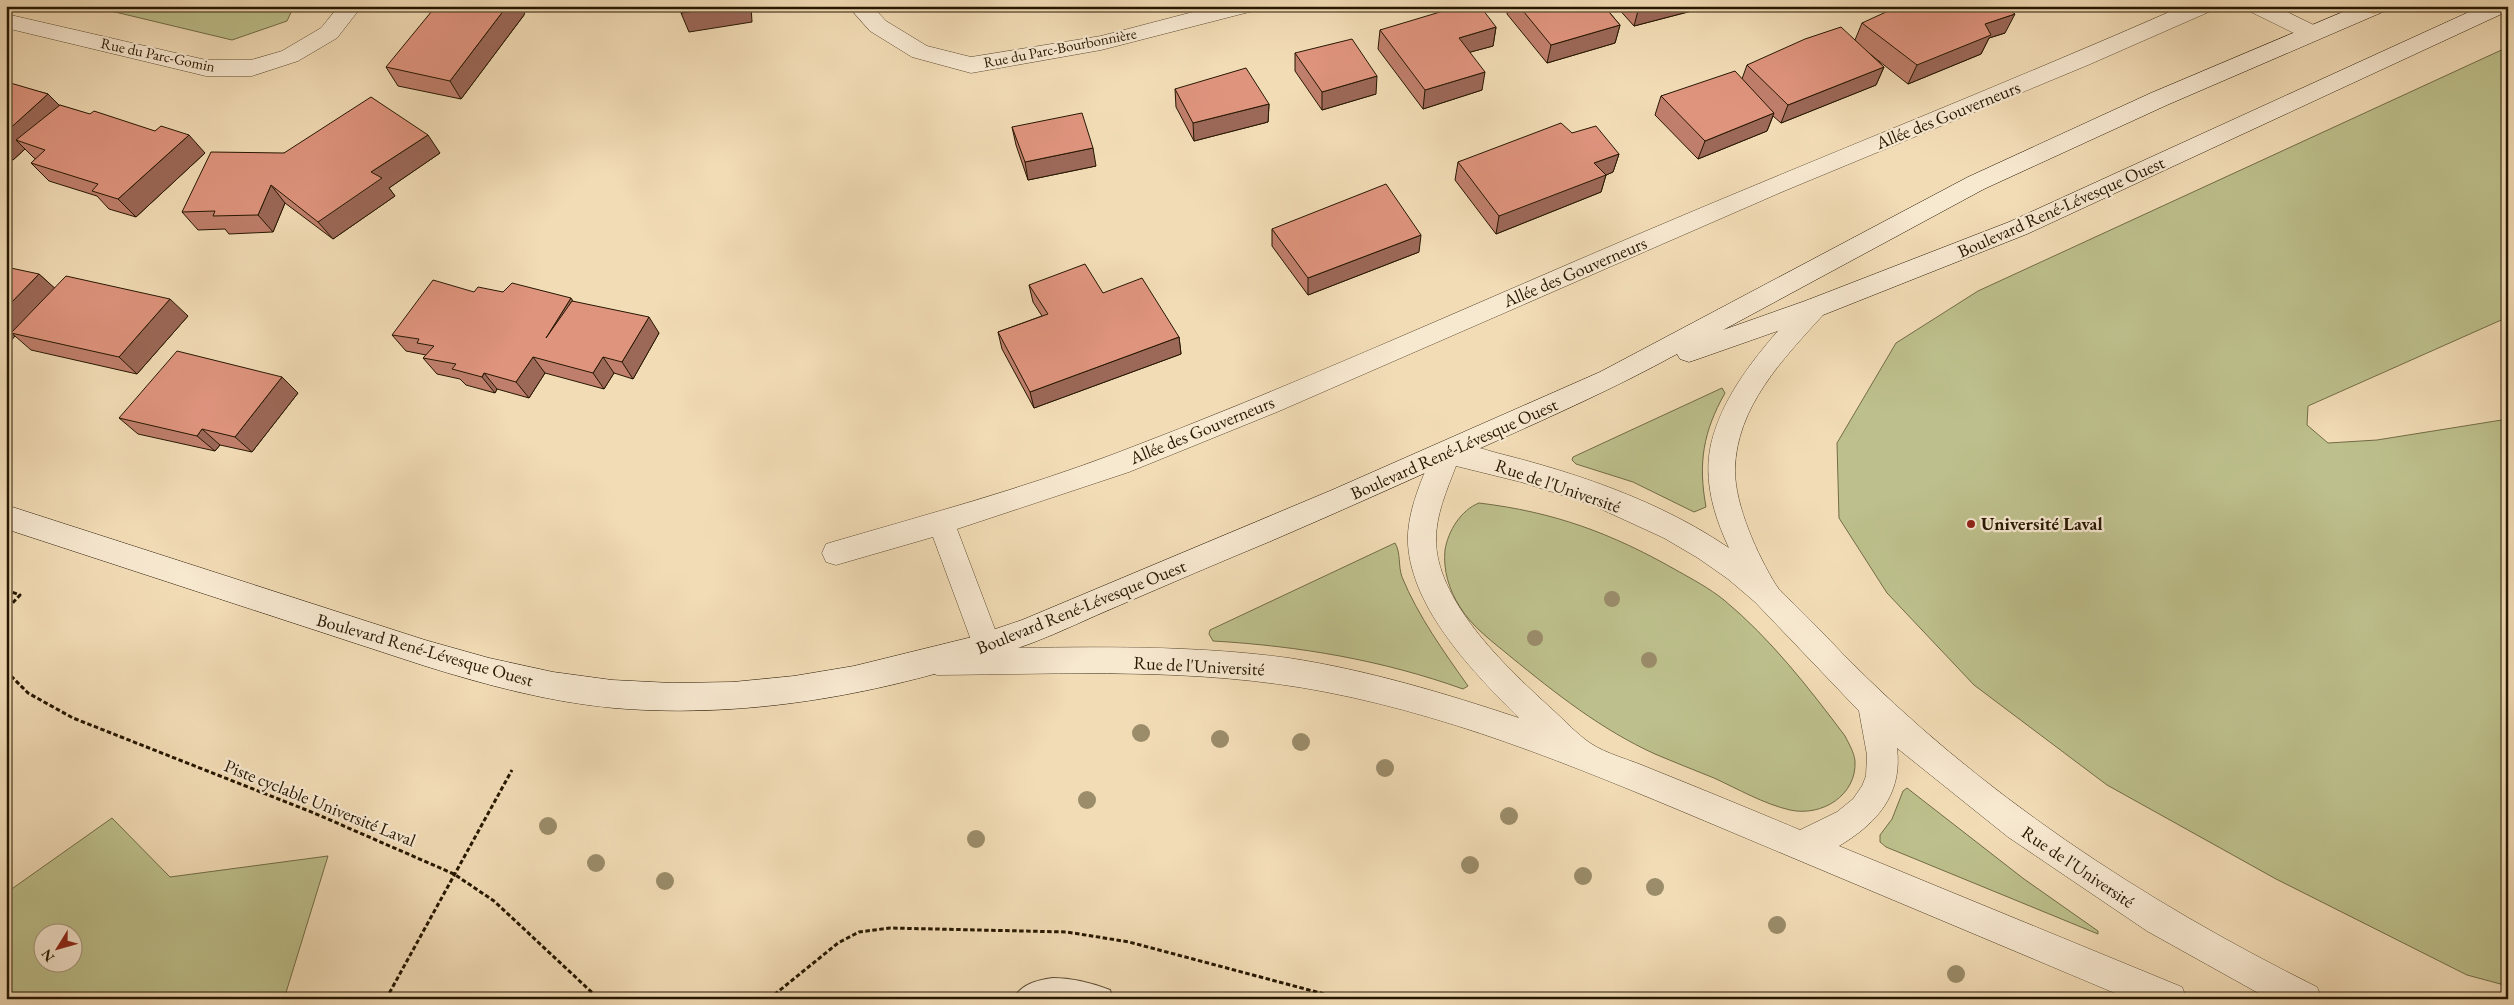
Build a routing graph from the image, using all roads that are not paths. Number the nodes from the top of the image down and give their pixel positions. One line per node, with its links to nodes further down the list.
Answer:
1 (351, 6): 8 (street, Rue du Parc-Gomin)
2 (859, 6): 3 (street, Rue du Parc-Bourbonnière)
3 (1245, 6)
4 (2203, 6): 14 (street, Allée des Gouverneurs)
5 (2258, 6): 9 (street)
6 (2501, 6): 10 (street, Boulevard René-Lévesque Ouest)
7 (2376, 7): 9 (street, Boulevard René-Lévesque Ouest)
8 (6, 21)
9 (2312, 33): 11 (street, Boulevard René-Lévesque Ouest)
10 (1814, 308): 11 (street, Boulevard René-Lévesque Ouest); 16 (street, Rue de l'Université)
11 (1609, 380): 12 (street, Boulevard René-Lévesque Ouest)
12 (1447, 453): 16 (street, Rue de l'Université); 17 (street, Boulevard René-Lévesque Ouest); 20 (street, Rue de l'Université)
13 (6, 517): 18 (street, Boulevard René-Lévesque Ouest)
14 (941, 523): 15 (street, Allée des Gouverneurs); 17 (street)
15 (836, 553)
16 (1768, 596): 19 (street, Rue de l'Université)
17 (988, 646): 18 (street, Boulevard René-Lévesque Ouest)
18 (927, 662): 20 (street, Rue de l'Université)
19 (1872, 705): 21 (street, Rue de l'Université); 25 (street, Rue de l'Université)
20 (1580, 754): 21 (street, Rue de l'Université)
21 (1801, 844): 24 (street, Rue de l'Université)
22 (1026, 999): 23 (lane)
23 (1101, 999)
24 (2170, 999)
25 (2305, 999)

